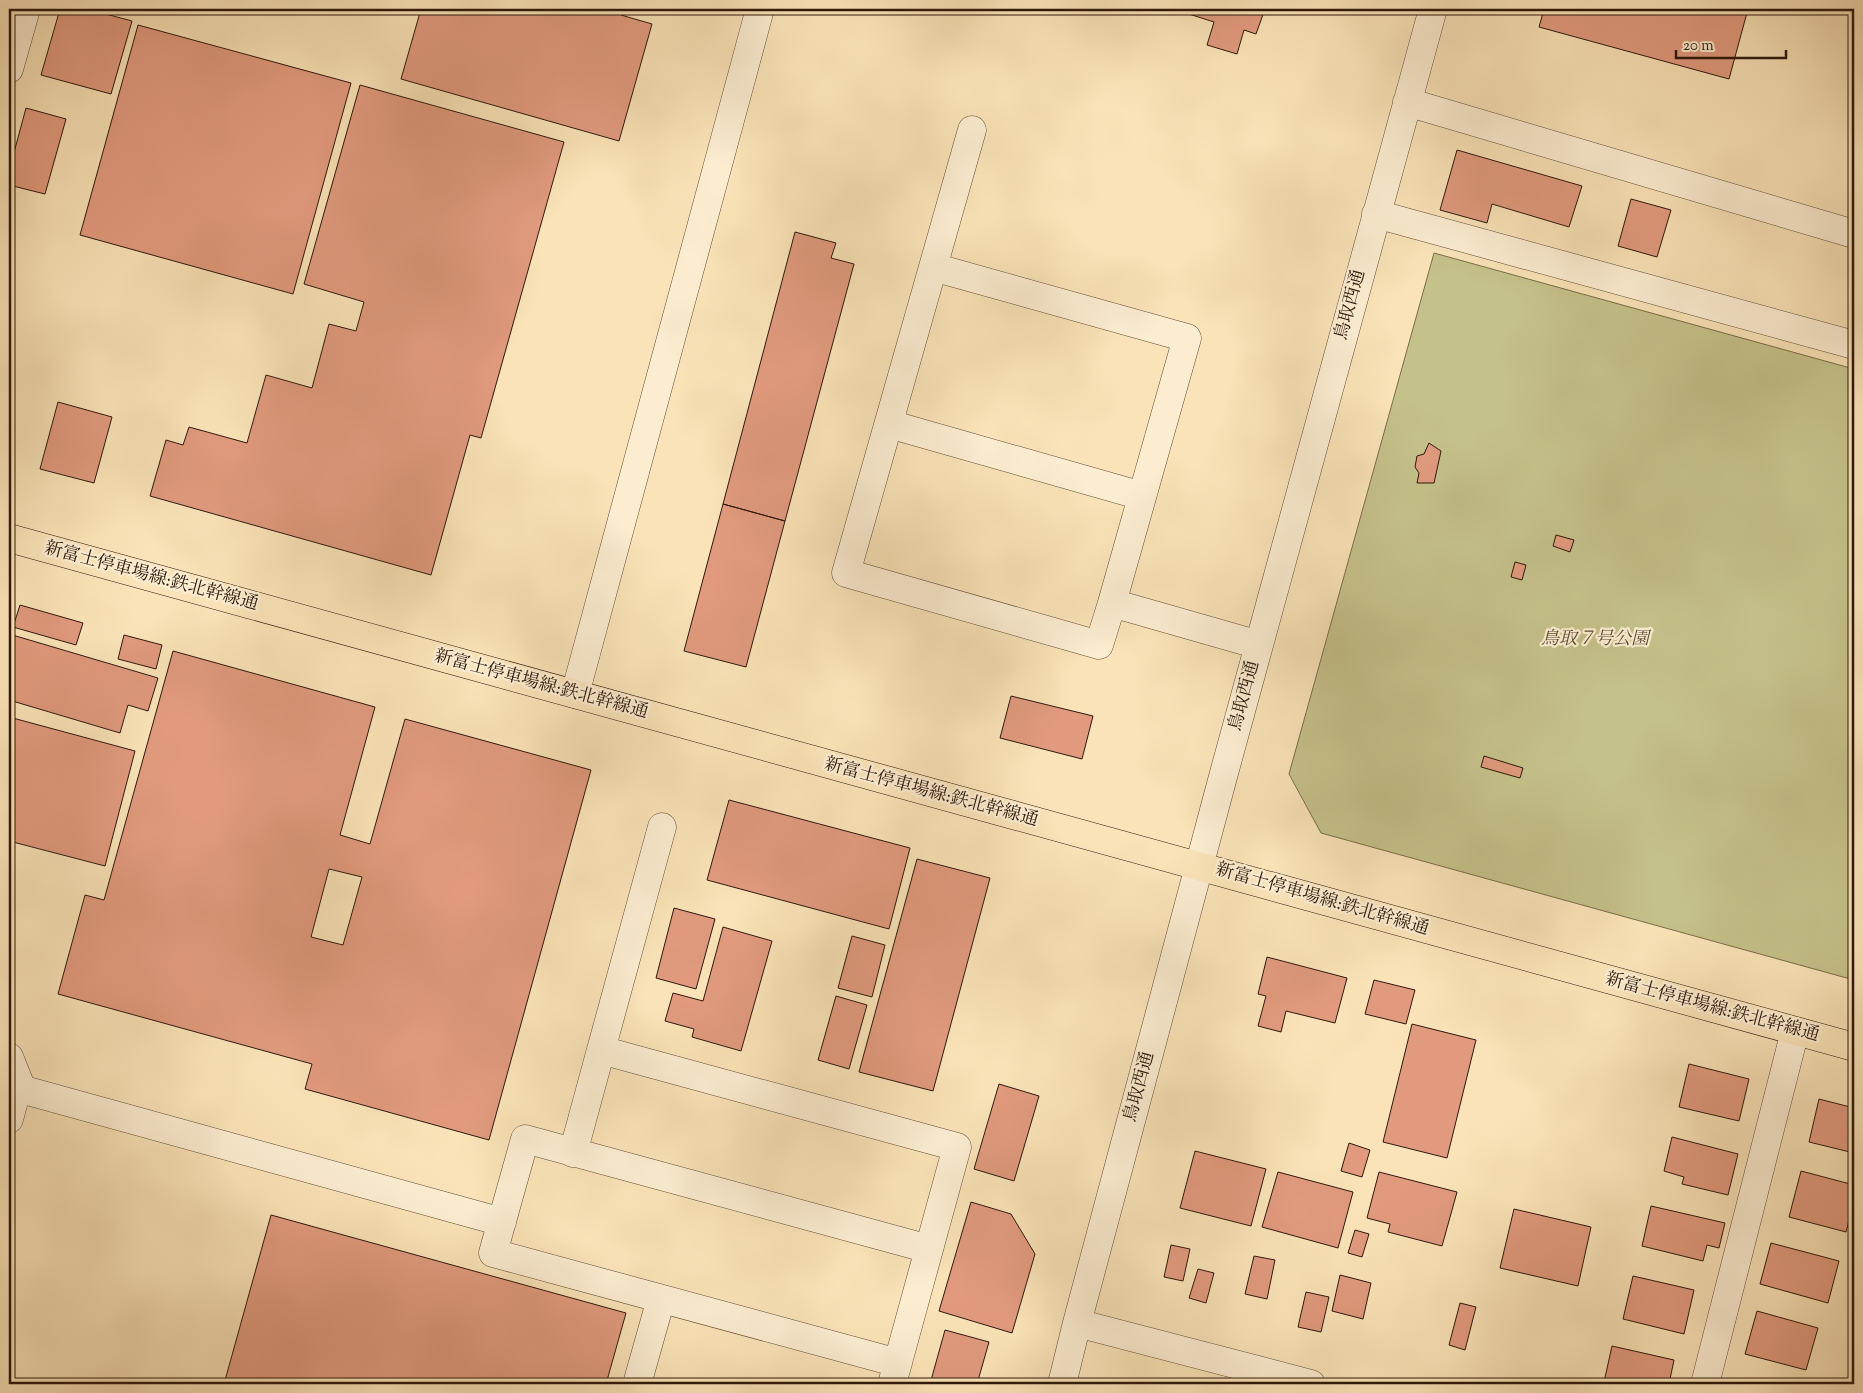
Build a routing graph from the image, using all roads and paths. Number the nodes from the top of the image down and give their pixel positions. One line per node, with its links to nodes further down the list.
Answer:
1 (760, 9): 16 (street)
2 (1433, 9): 5 (street, 鳥取西通)
3 (19, 17): 4 (street)
4 (9, 69)
5 (1407, 102): 7 (street, 鳥取西通); 8 (street)
6 (972, 130): 9 (street)
7 (1376, 214): 10 (street); 15 (street, 鳥取西通)
8 (1854, 234)
9 (933, 267): 11 (street); 12 (street)
10 (1854, 345)
11 (889, 424): 12 (street); 14 (street)
12 (1142, 496): 14 (street)
13 (9, 538): 16 (main road, 新富士停車場線:鉄北幹線通)
14 (1112, 604): 15 (street)
15 (1259, 645): 18 (street, 鳥取西通)
16 (575, 694): 18 (main road, 新富士停車場線:鉄北幹線通)
17 (662, 827): 21 (street)
18 (1199, 866): 19 (main road, 新富士停車場線:鉄北幹線通); 29 (street, 鳥取西通)
19 (1794, 1031): 20 (main road, 新富士停車場線:鉄北幹線通); 34 (street)
20 (1854, 1047)
21 (601, 1050): 25 (street); 27 (street)
22 (9, 1057): 23 (street)
23 (17, 1088): 24 (street); 26 (street)
24 (9, 1120)
25 (574, 1153): 26 (street); 27 (street)
26 (502, 1222): 28 (street)
27 (929, 1249): 30 (street)
28 (661, 1299): 30 (street); 31 (street)
29 (1077, 1322): 32 (street, 鳥取西通); 33 (street)
30 (895, 1374)
31 (637, 1384)
32 (1062, 1384)
33 (1311, 1384)
34 (1704, 1384)

